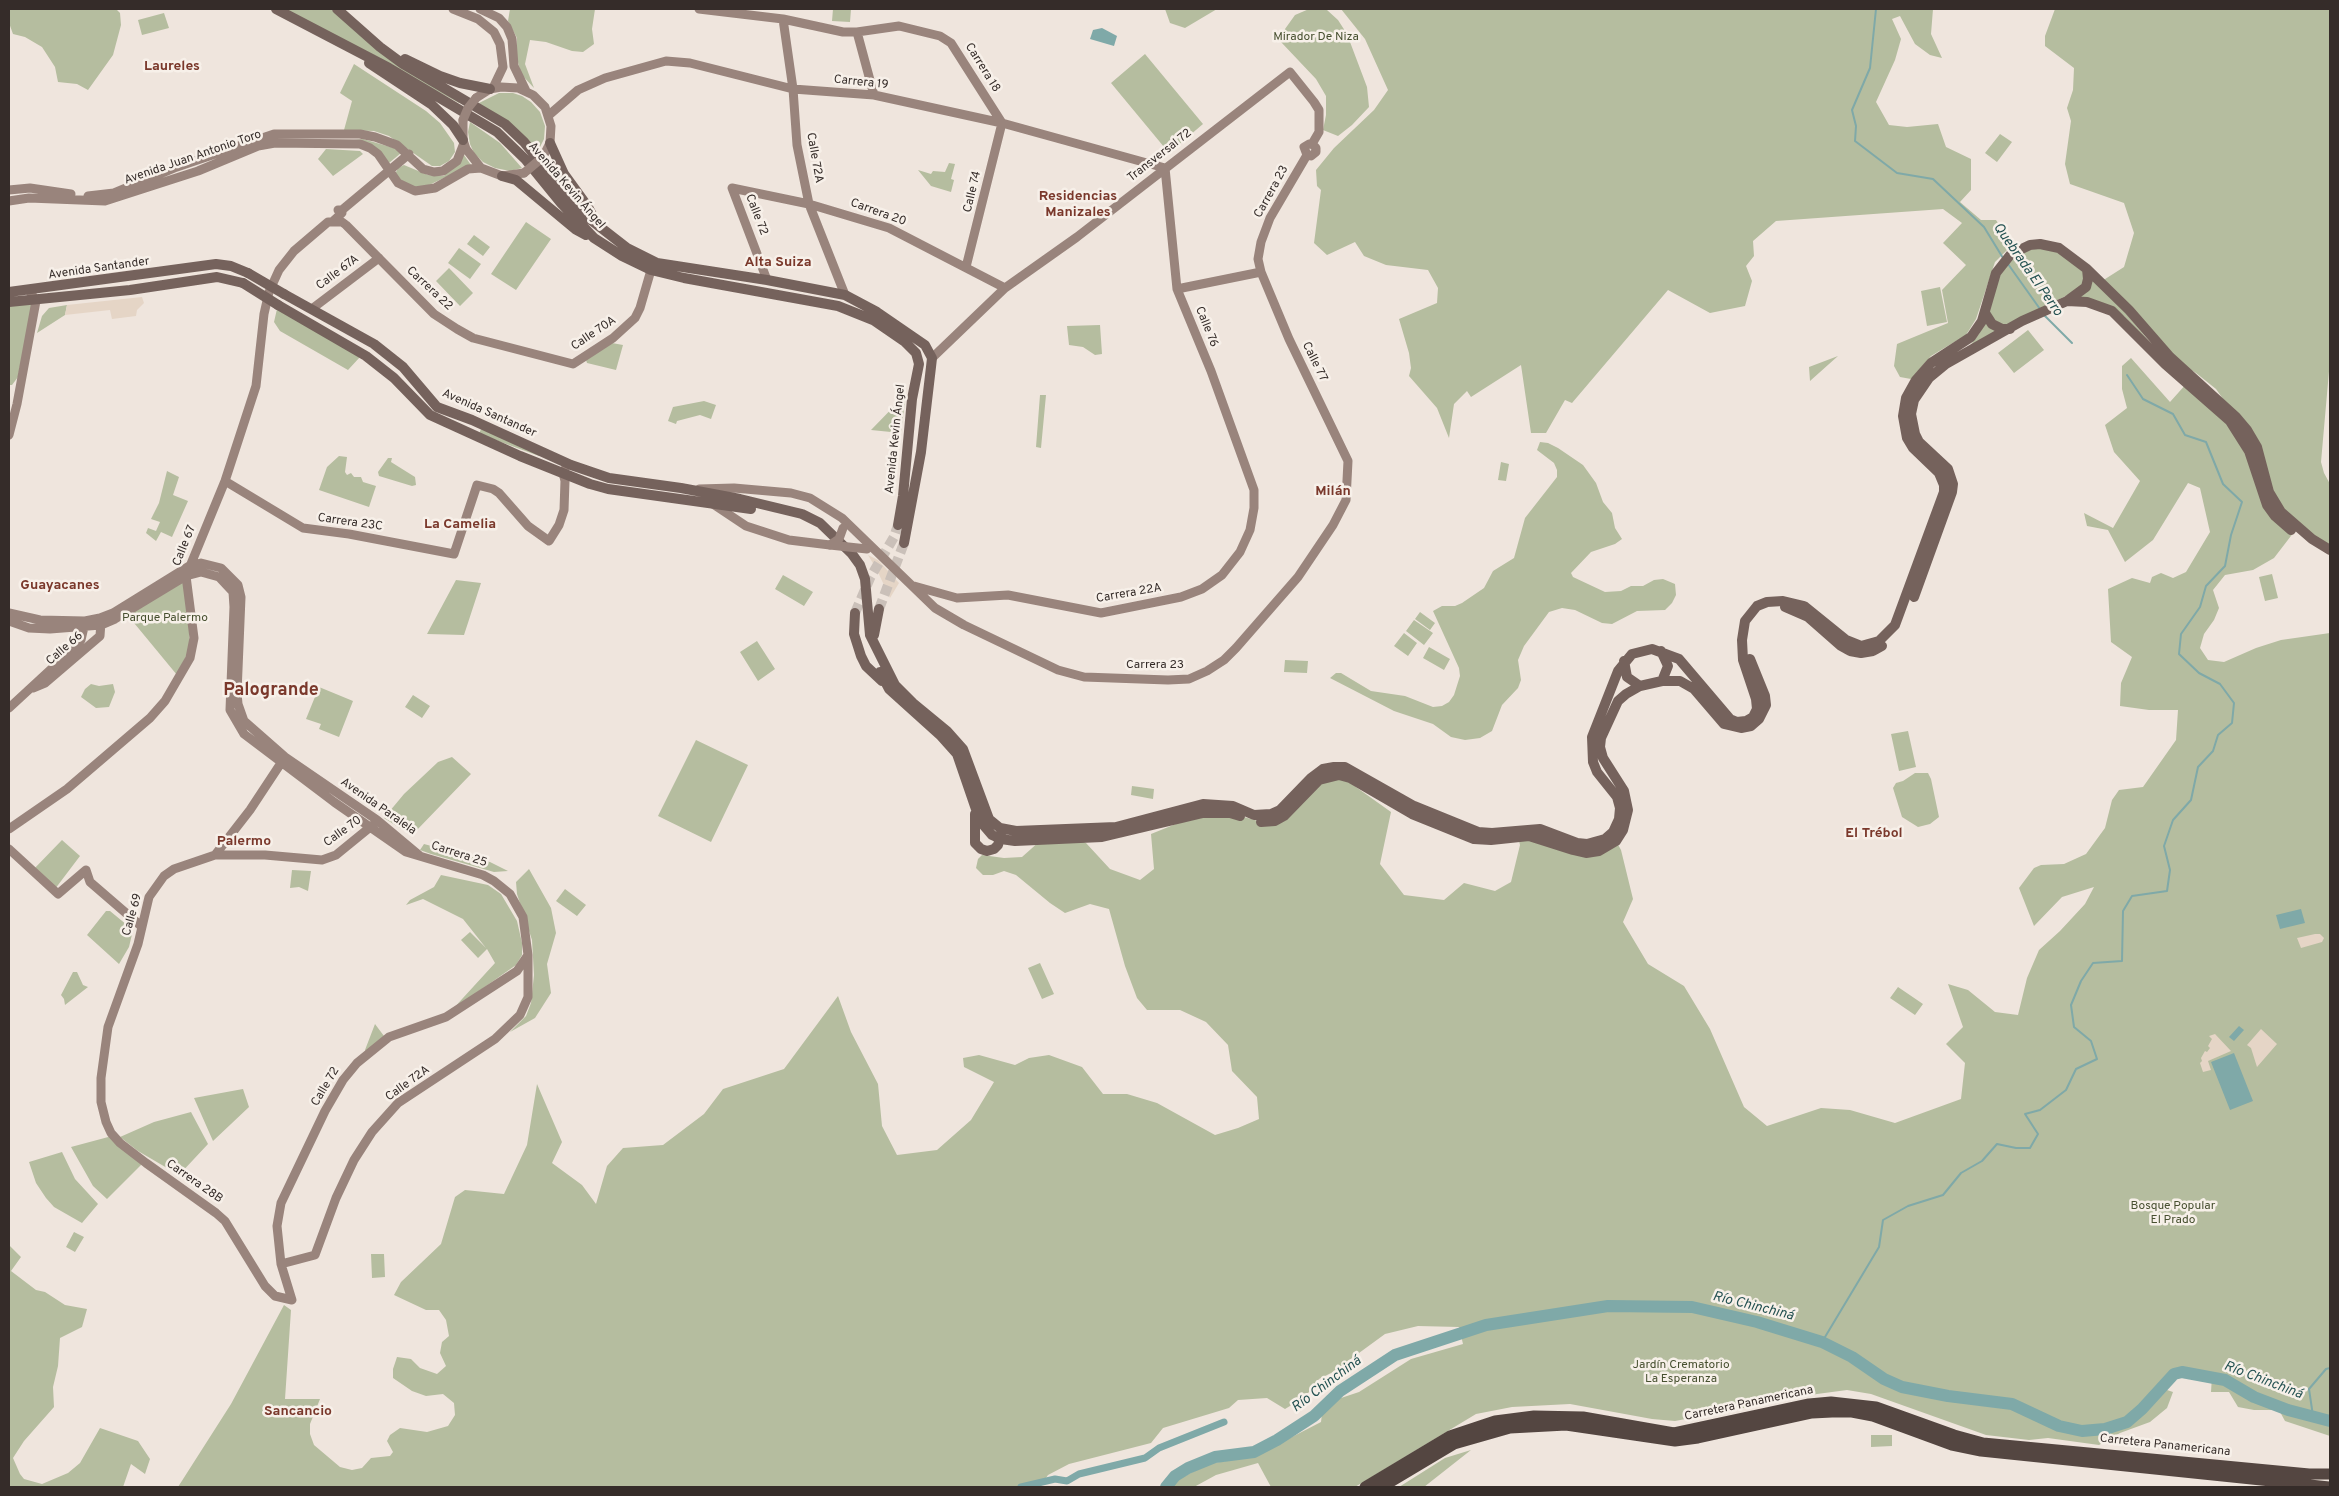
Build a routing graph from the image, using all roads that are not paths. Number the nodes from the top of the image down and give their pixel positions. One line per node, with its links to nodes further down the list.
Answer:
1 (276, 9): 9 (main road, Avenida Kevin Ángel)
2 (337, 9): 8 (main road, Avenida Kevin Ángel)
3 (452, 9): 11 (street)
4 (480, 9): 13 (street)
5 (699, 9): 6 (street, Carrera 18)
6 (783, 19): 7 (street, Carrera 18); 12 (street, Calle 72A)
7 (856, 32): 14 (street); 16 (street, Carrera 18)
8 (380, 47): 11 (main road); 29 (main road, Avenida Kevin Ángel)
9 (359, 54): 17 (main road); 30 (main road, Avenida Kevin Ángel)
10 (1290, 72): 21 (street, Transversal 72); 35 (street, Carrera 23)
11 (492, 89): 13 (street); 17 (street, bridge)
12 (793, 89): 14 (street, Carrera 19); 15 (street, Carrera 19); 27 (street, Calle 72A)
13 (526, 91): 15 (street)
14 (874, 95): 16 (street, Carrera 19)
15 (547, 111): 18 (street)
16 (1002, 123): 21 (street, Carrera 19); 32 (street, Calle 74)
17 (464, 141): 19 (street, Avenida Juan Antonio Toro); 20 (street)
18 (550, 143): 23 (street, bridge); 29 (main road)
19 (410, 154): 22 (street); 25 (street, Avenida Juan Antonio Toro)
20 (481, 168): 22 (street, Avenida Juan Antonio Toro); 23 (street)
21 (1165, 168): 37 (street, Transversal 72); 38 (street, Calle 76)
22 (388, 170): 26 (street, Avenida Juan Antonio Toro); 28 (street)
23 (502, 176): 30 (main road)
24 (732, 188): 27 (street, Carrera 20); 36 (street, Calle 72)
25 (9, 190)
26 (9, 201)
27 (810, 204): 32 (street, Carrera 20); 41 (street, Calle 72A)
28 (342, 215): 31 (street, Carrera 22); 42 (street, Calle 67)
29 (598, 227): 36 (main road, Avenida Kevin Ángel)
30 (594, 238): 34 (main road, Avenida Kevin Ángel)
31 (379, 258): 46 (street, Calle 67A); 50 (street, Carrera 22)
32 (966, 267): 37 (street, Carrera 20)
33 (2086, 268): 44 (main road); 47 (main road); 69 (main road)
34 (651, 270): 50 (street, Calle 70A); 53 (main road, Avenida Kevin Ángel)
35 (1261, 272): 38 (street); 58 (street, Calle 77)
36 (767, 280): 41 (main road, Avenida Kevin Ángel)
37 (1005, 288): 49 (street, Transversal 72)
38 (1177, 289): 63 (street, Calle 76)
39 (28, 290): 40 (main road, Avenida Santander); 43 (street); 46 (main road, Avenida Santander, bridge)
40 (9, 292)
41 (845, 296): 49 (main road, Avenida Kevin Ángel)
42 (267, 298): 43 (main road, Avenida Santander, bridge); 60 (main road, Avenida Santander, bridge); 61 (street, Calle 67)
43 (36, 301): 45 (main road, Avenida Santander); 51 (street)
44 (2067, 301): 48 (main road); 71 (main road)
45 (9, 302)
46 (313, 308): 59 (main road, Avenida Santander)
47 (1985, 312): 48 (main road); 82 (main road)
48 (2010, 329): 84 (main road)
49 (932, 358): 54 (main road, Avenida Kevin Ángel)
50 (573, 364)
51 (21, 378): 52 (street); 57 (street)
52 (9, 389)
53 (912, 398): 54 (main road); 55 (main road, Avenida Kevin Ángel)
54 (926, 401): 56 (main road, Avenida Kevin Ángel)
55 (909, 419): 56 (main road); 66 (main road, Avenida Kevin Ángel)
56 (924, 423): 67 (main road, Avenida Kevin Ángel)
57 (9, 435)
58 (1348, 462): 74 (street, Carrera 23)
59 (571, 464): 60 (street); 62 (main road, Avenida Santander)
60 (566, 477): 61 (street, Carrera 23C); 64 (main road, Avenida Santander)
61 (225, 482): 72 (street, Calle 67)
62 (691, 490): 65 (street, Avenida Santander); 81 (main road)
63 (1254, 490): 74 (street, Carrera 22A)
64 (712, 504): 68 (street, Avenida Santander); 86 (main road)
65 (842, 518): 68 (street, bridge); 70 (street, Carrera 23)
66 (898, 524)
67 (904, 543)
68 (827, 545): 70 (street, Carrera 23, bridge)
69 (2330, 550)
70 (878, 553): 74 (street, Carrera 23)
71 (2330, 558)
72 (189, 566): 73 (street, Calle 67); 79 (street, Avenida Paralela); 89 (street, Avenida Paralela)
73 (186, 576): 79 (street, Avenida Paralela); 89 (street, Avenida Paralela); 93 (street, Calle 67)
74 (914, 586)
75 (879, 609): 81 (main road)
76 (9, 612): 79 (street, Avenida Paralela)
77 (855, 613): 86 (main road)
78 (9, 621): 80 (street, Avenida Paralela)
79 (101, 622): 80 (street, Avenida Paralela); 87 (street, Calle 66)
80 (84, 627): 87 (street, Calle 66)
81 (874, 644): 94 (main road)
82 (1661, 651): 83 (main road); 84 (main road)
83 (1624, 662): 85 (main road); 94 (main road)
84 (1662, 681): 85 (main road)
85 (1640, 686): 94 (main road)
86 (889, 689): 90 (main road)
87 (31, 690): 88 (street, Calle 66)
88 (9, 708)
89 (284, 760): 91 (street, Avenida Paralela); 92 (street, Avenida Paralela); 96 (street)
90 (974, 808): 94 (main road); 94 (main road)
91 (377, 820): 92 (street, Calle 70); 97 (street, Avenida Paralela)
92 (371, 828): 97 (street, Avenida Paralela); 98 (street, Calle 70)
93 (9, 829)
94 (1001, 834)
95 (9, 849): 99 (street)
96 (215, 855): 98 (street, Calle 69); 99 (street, Calle 69)
97 (420, 856): 100 (street, Carrera 25)
98 (322, 860)
99 (141, 926): 103 (street, Calle 69)
100 (528, 954): 101 (street, Calle 72); 102 (street, Calle 72A)
101 (517, 970): 102 (street); 104 (street, Calle 72)
102 (528, 972): 106 (street, Calle 72A)
103 (111, 1132): 107 (street, Carrera 28B)
104 (298, 1169): 105 (street); 106 (street, Calle 72)
105 (301, 1182)
106 (281, 1264): 107 (street, Calle 72)
107 (292, 1300)
108 (2330, 1474): 109 (highway, Carretera Panamericana)
109 (1365, 1487)
110 (1382, 1487): 111 (highway, Carretera Panamericana)
111 (2329, 1487)

